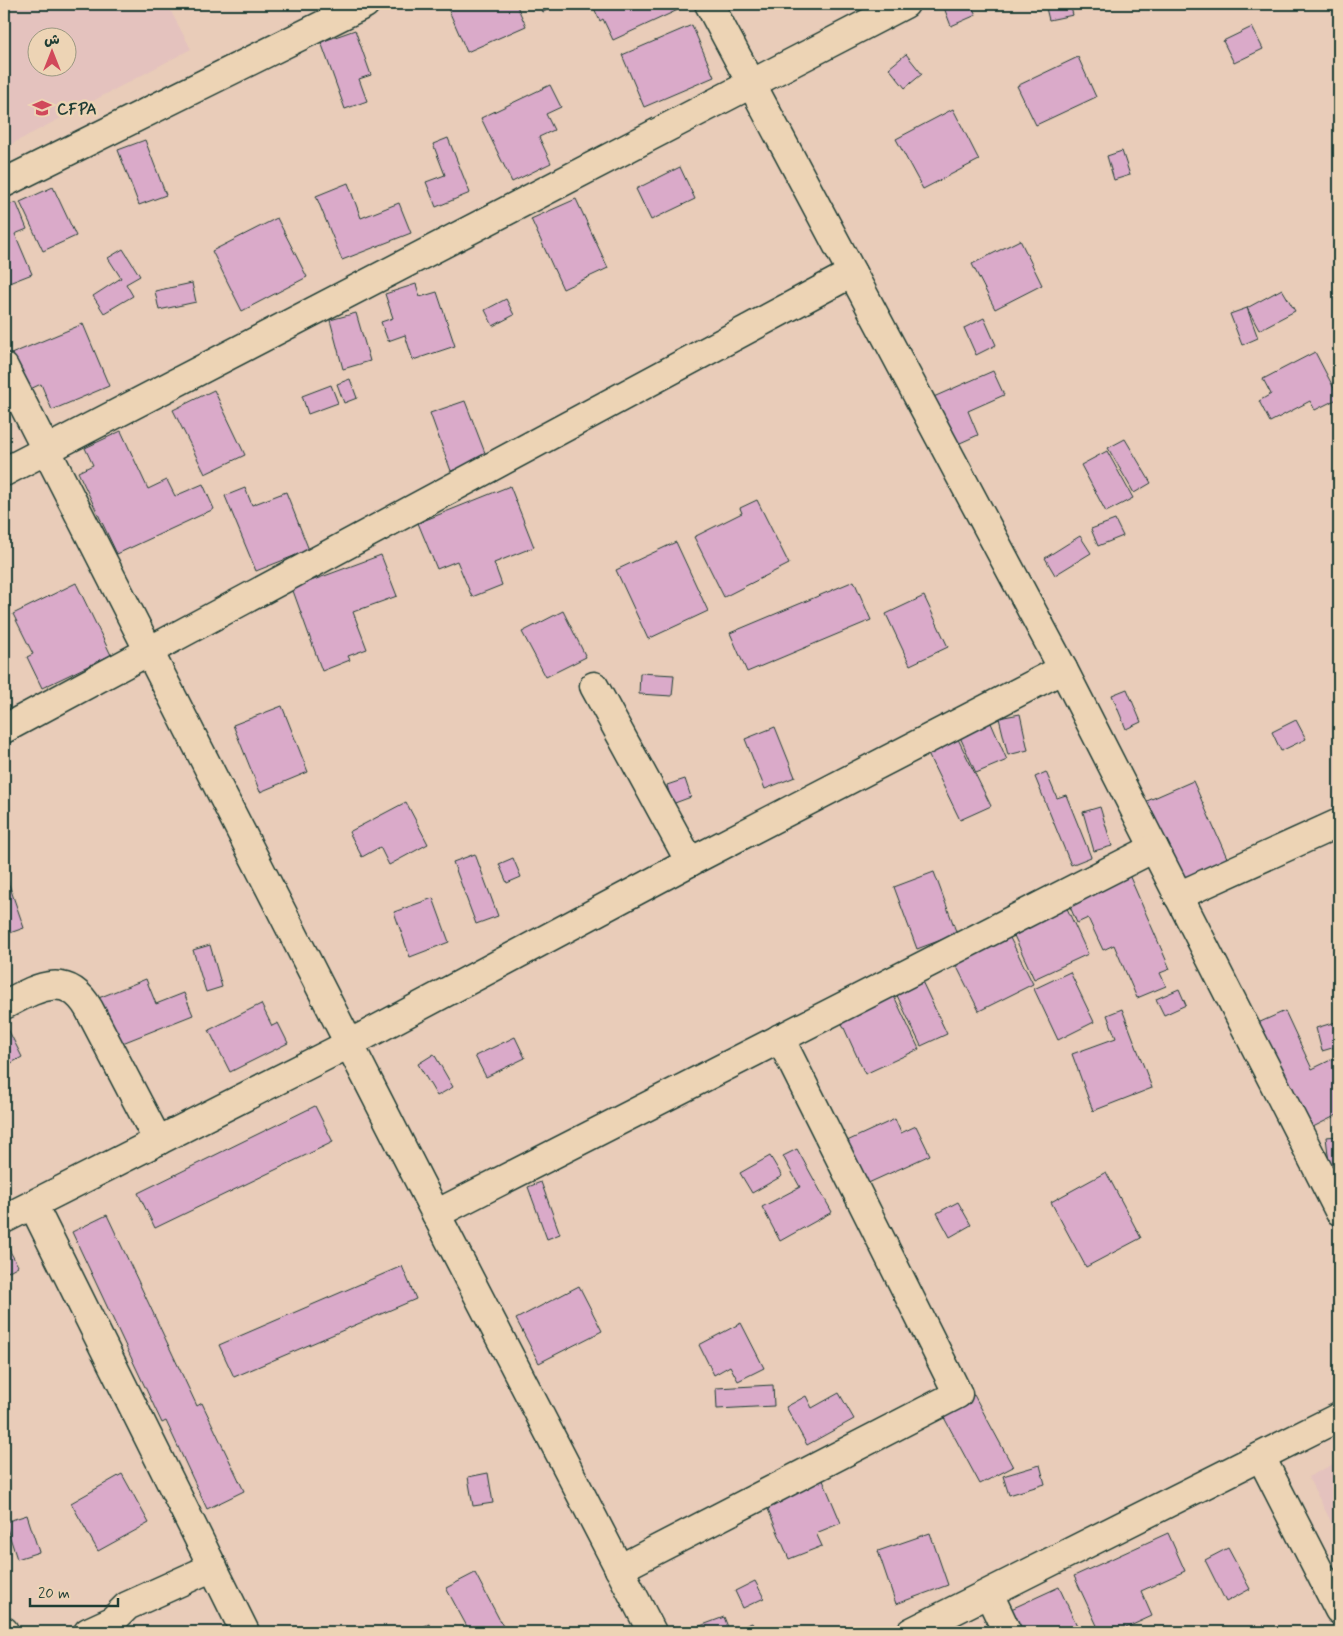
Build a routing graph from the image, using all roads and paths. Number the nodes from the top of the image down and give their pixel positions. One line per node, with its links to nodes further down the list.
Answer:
1 (366, 4): 5 (street)
2 (709, 4): 4 (street)
3 (905, 4): 4 (street)
4 (751, 84): 6 (street); 8 (street)
5 (4, 183)
6 (852, 273): 10 (street); 11 (street)
7 (4, 367): 8 (street)
8 (46, 450): 9 (street); 10 (street)
9 (4, 472)
10 (150, 653): 13 (street); 20 (street)
11 (1063, 669): 15 (street); 16 (street)
12 (594, 686): 16 (street)
13 (4, 729)
14 (1339, 823): 17 (street)
15 (1154, 848): 17 (street); 19 (street)
16 (690, 862): 20 (street)
17 (1178, 896): 23 (street)
18 (4, 1005): 21 (street)
19 (780, 1038): 24 (street); 29 (street)
20 (349, 1044): 21 (street); 24 (street)
21 (158, 1141): 22 (street)
22 (33, 1204): 25 (street); 28 (street)
23 (1339, 1211)
24 (436, 1214): 29 (street)
25 (4, 1219)
26 (1339, 1417): 27 (street)
27 (1261, 1457): 30 (street); 31 (street)
28 (213, 1568): 32 (street); 33 (street)
29 (619, 1569): 34 (street)
30 (989, 1594): 35 (street); 36 (street)
31 (1339, 1610)
32 (88, 1632)
33 (245, 1632)
34 (652, 1632)
35 (911, 1632)
36 (1007, 1632)

